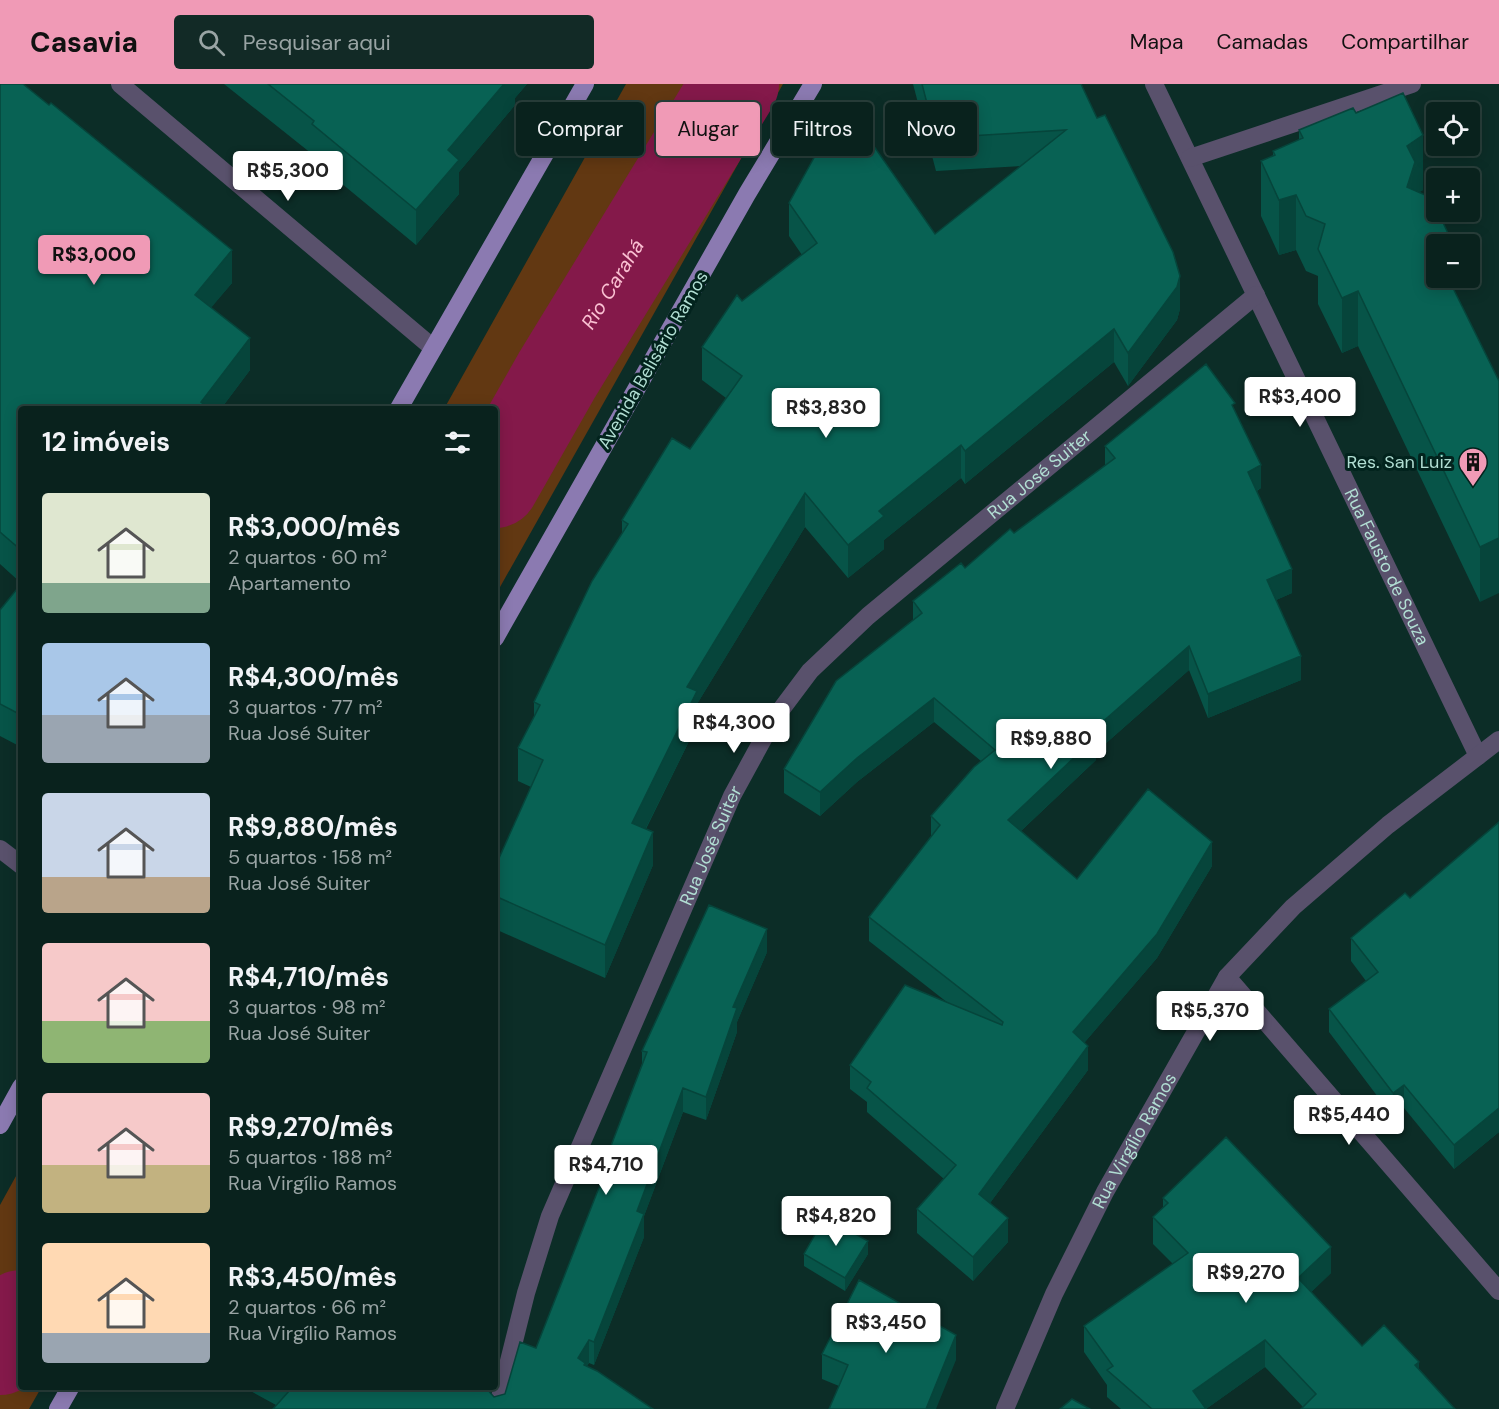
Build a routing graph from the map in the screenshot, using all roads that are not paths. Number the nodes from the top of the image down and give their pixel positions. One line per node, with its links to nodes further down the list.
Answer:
1 (120, 84): 8 (street)
2 (585, 84): 8 (main road)
3 (813, 84): 10 (main road, Avenida Belisário Ramos)
4 (1154, 84): 6 (street, Rua Fausto de Souza)
5 (1412, 84): 6 (street)
6 (1190, 158): 7 (street, Rua Fausto de Souza)
7 (1256, 295): 12 (street, Rua Fausto de Souza); 21 (street, Rua José Suiter)
8 (432, 347): 9 (main road)
9 (400, 406)
10 (498, 633)
11 (1499, 740): 12 (street, Rua Virgílio Ramos)
12 (1478, 756): 15 (street, Rua Virgílio Ramos)
13 (0, 849): 14 (street)
14 (18, 863)
15 (1227, 977): 18 (street); 22 (street, Rua Virgílio Ramos)
16 (18, 1092): 17 (main road)
17 (0, 1125)
18 (1499, 1291)
19 (69, 1390): 20 (main road)
20 (58, 1409)
21 (497, 1409)
22 (1005, 1409)

